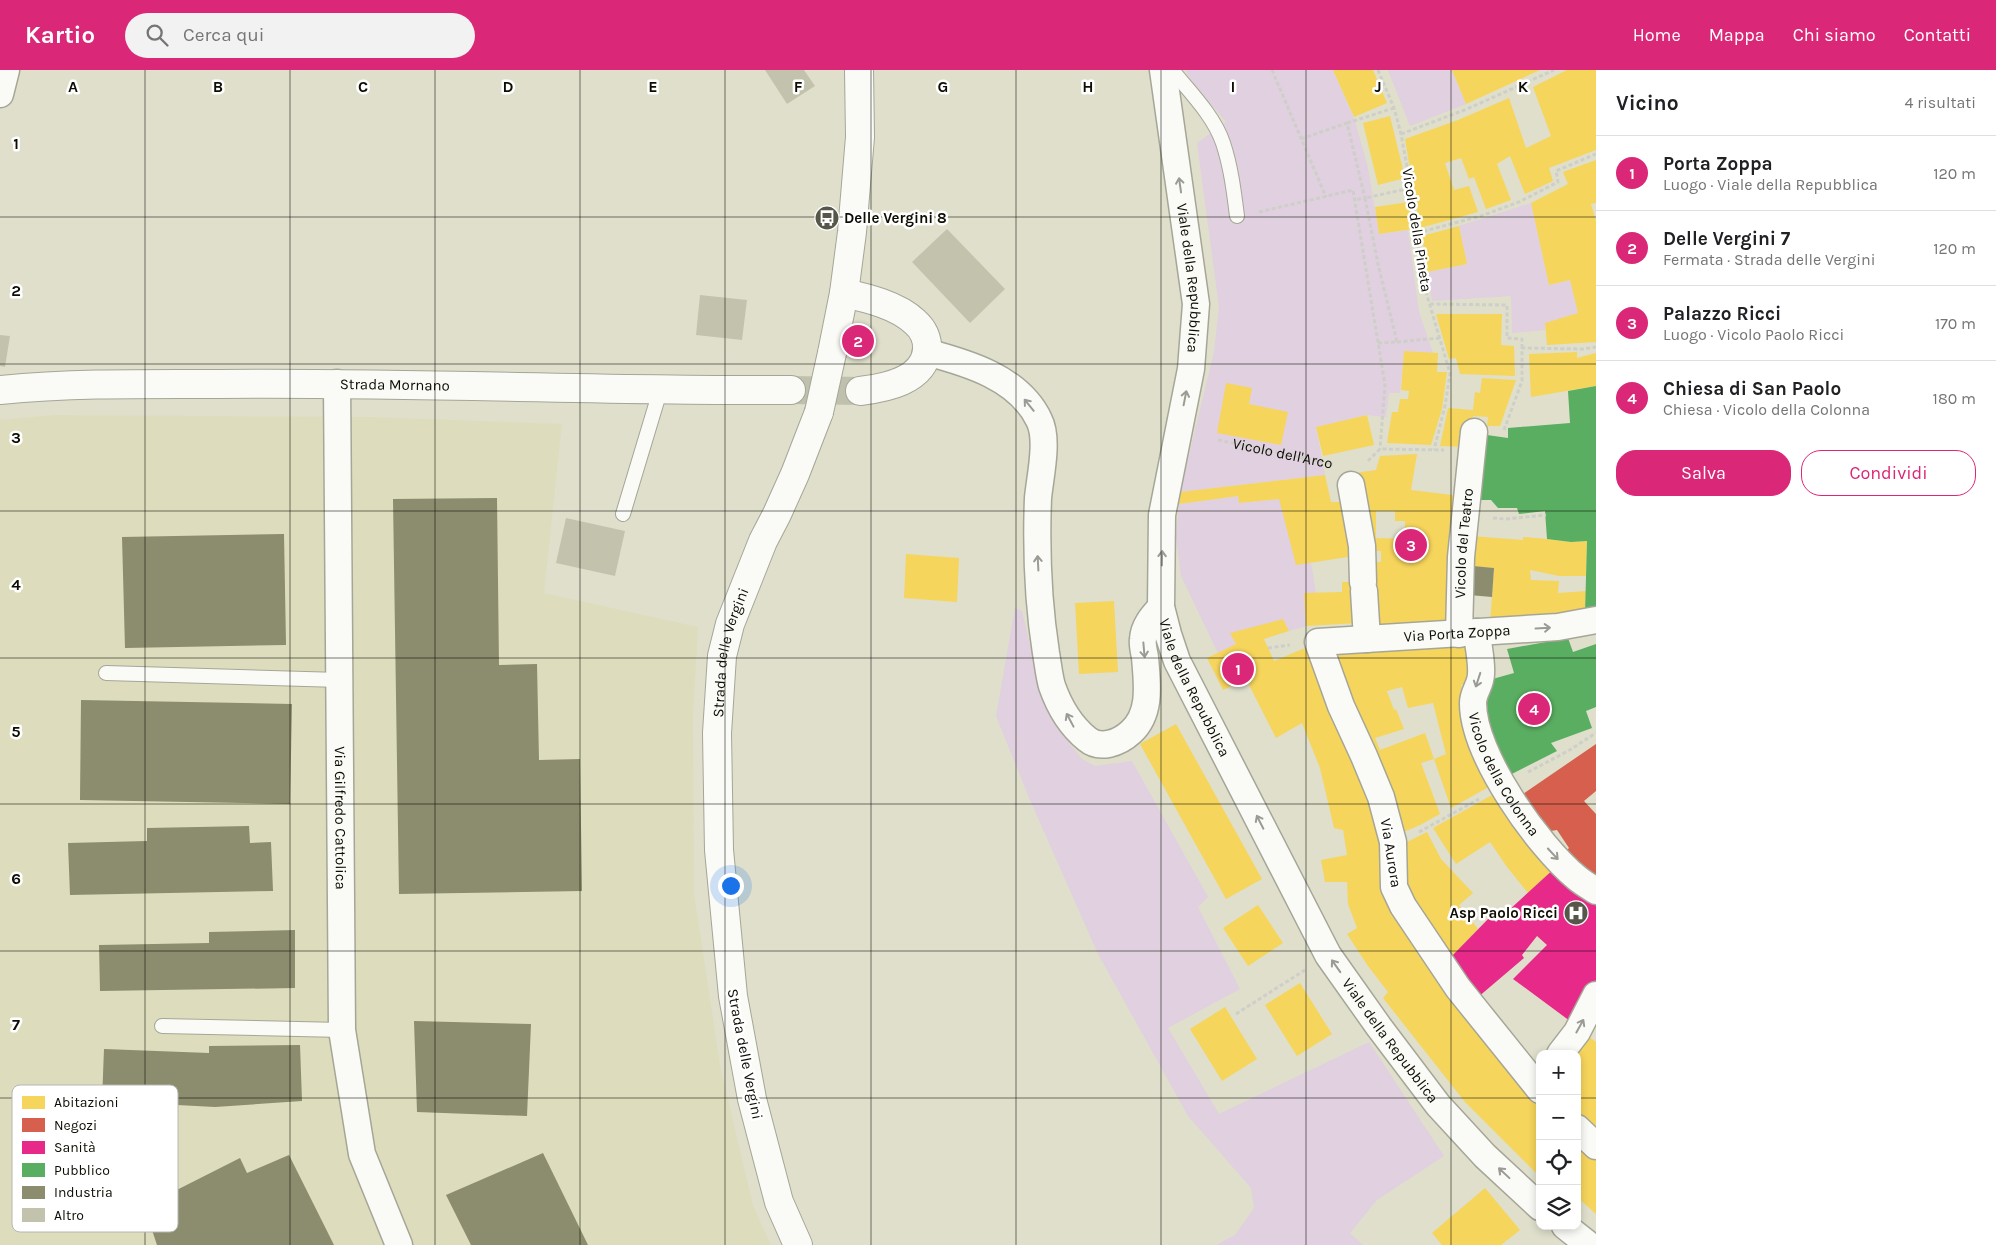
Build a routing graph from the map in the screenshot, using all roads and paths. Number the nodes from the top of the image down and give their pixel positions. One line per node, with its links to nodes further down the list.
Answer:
1 (6, 70): 8 (street)
2 (859, 70): 20 (main road, Strada delle Vergini)
3 (1163, 70): 39 (street, Viale della Repubblica, one-way to 3)
4 (1172, 70): 18 (lane)
5 (1272, 70): 12 (path)
6 (1378, 70): 9 (path, Vicolo della Pineta)
7 (1554, 70): 11 (path)
8 (0, 94)
9 (1394, 108): 10 (path); 11 (path, Vicolo della Pineta)
10 (1347, 123): 12 (path); 16 (path)
11 (1401, 134): 14 (path, Vicolo della Pineta)
12 (1301, 139): 15 (path)
13 (1596, 154): 19 (path)
14 (1411, 188): 16 (path); 19 (path, Vicolo della Pineta)
15 (1326, 196): 17 (path); 18 (path)
16 (1365, 198): 17 (path); 23 (path)
17 (1354, 200): 24 (path)
18 (1237, 216)
19 (1417, 232): 21 (path, Vicolo della Pineta)
20 (844, 292): 27 (main road); 62 (main road, Strada delle Vergini, bridge)
21 (1430, 304): 22 (path, Vicolo della Pineta); 26 (path)
22 (1440, 338): 23 (path); 24 (path, Vicolo della Pineta)
23 (1397, 342): 24 (path)
24 (1378, 343)
25 (1596, 347): 26 (path)
26 (1522, 348): 34 (path)
27 (926, 352): 32 (main road); 39 (street, one-way to 27)
28 (337, 383): 29 (main road, Strada Mornano); 31 (main road, Strada Mornano); 45 (street, Via Gilfredo Cattolica)
29 (0, 390)
30 (791, 390): 31 (main road, Strada Mornano)
31 (660, 391): 36 (lane)
32 (860, 391)
33 (1218, 440): 35 (path, Vicolo dell'Arco)
34 (1473, 442): 38 (street, Vicolo del Teatro)
35 (1345, 475): 42 (street)
36 (623, 514)
37 (1546, 515): 38 (path)
38 (1465, 516): 41 (street, Vicolo del Teatro)
39 (1161, 607): 50 (street, Viale della Repubblica, one-way to 39)
40 (1596, 620): 41 (street, Via Porta Zoppa, one-way to 40)
41 (1468, 633): 42 (street, Via Porta Zoppa); 47 (street, Vicolo della Colonna, one-way to 47)
42 (1367, 639): 43 (street, Via Porta Zoppa)
43 (1318, 642): 48 (street, Via Aurora)
44 (106, 673): 45 (lane)
45 (340, 680): 54 (street, Via Gilfredo Cattolica)
46 (1596, 733): 47 (path)
47 (1502, 785): 48 (path); 49 (street, Vicolo della Colonna, one-way to 49)
48 (1392, 842): 56 (street, Via Aurora)
49 (1596, 891)
50 (1328, 955): 52 (path); 59 (street, Viale della Repubblica, one-way to 50)
51 (1596, 996): 55 (street, one-way to 51)
52 (1236, 1014)
53 (162, 1026): 54 (lane)
54 (342, 1030): 61 (street, Via Gilfredo Cattolica)
55 (1563, 1050)
56 (1536, 1084)
57 (1581, 1132): 58 (street)
58 (1596, 1146)
59 (1536, 1202)
60 (1570, 1230): 63 (street)
61 (399, 1245)
62 (798, 1245)
63 (1589, 1245)

